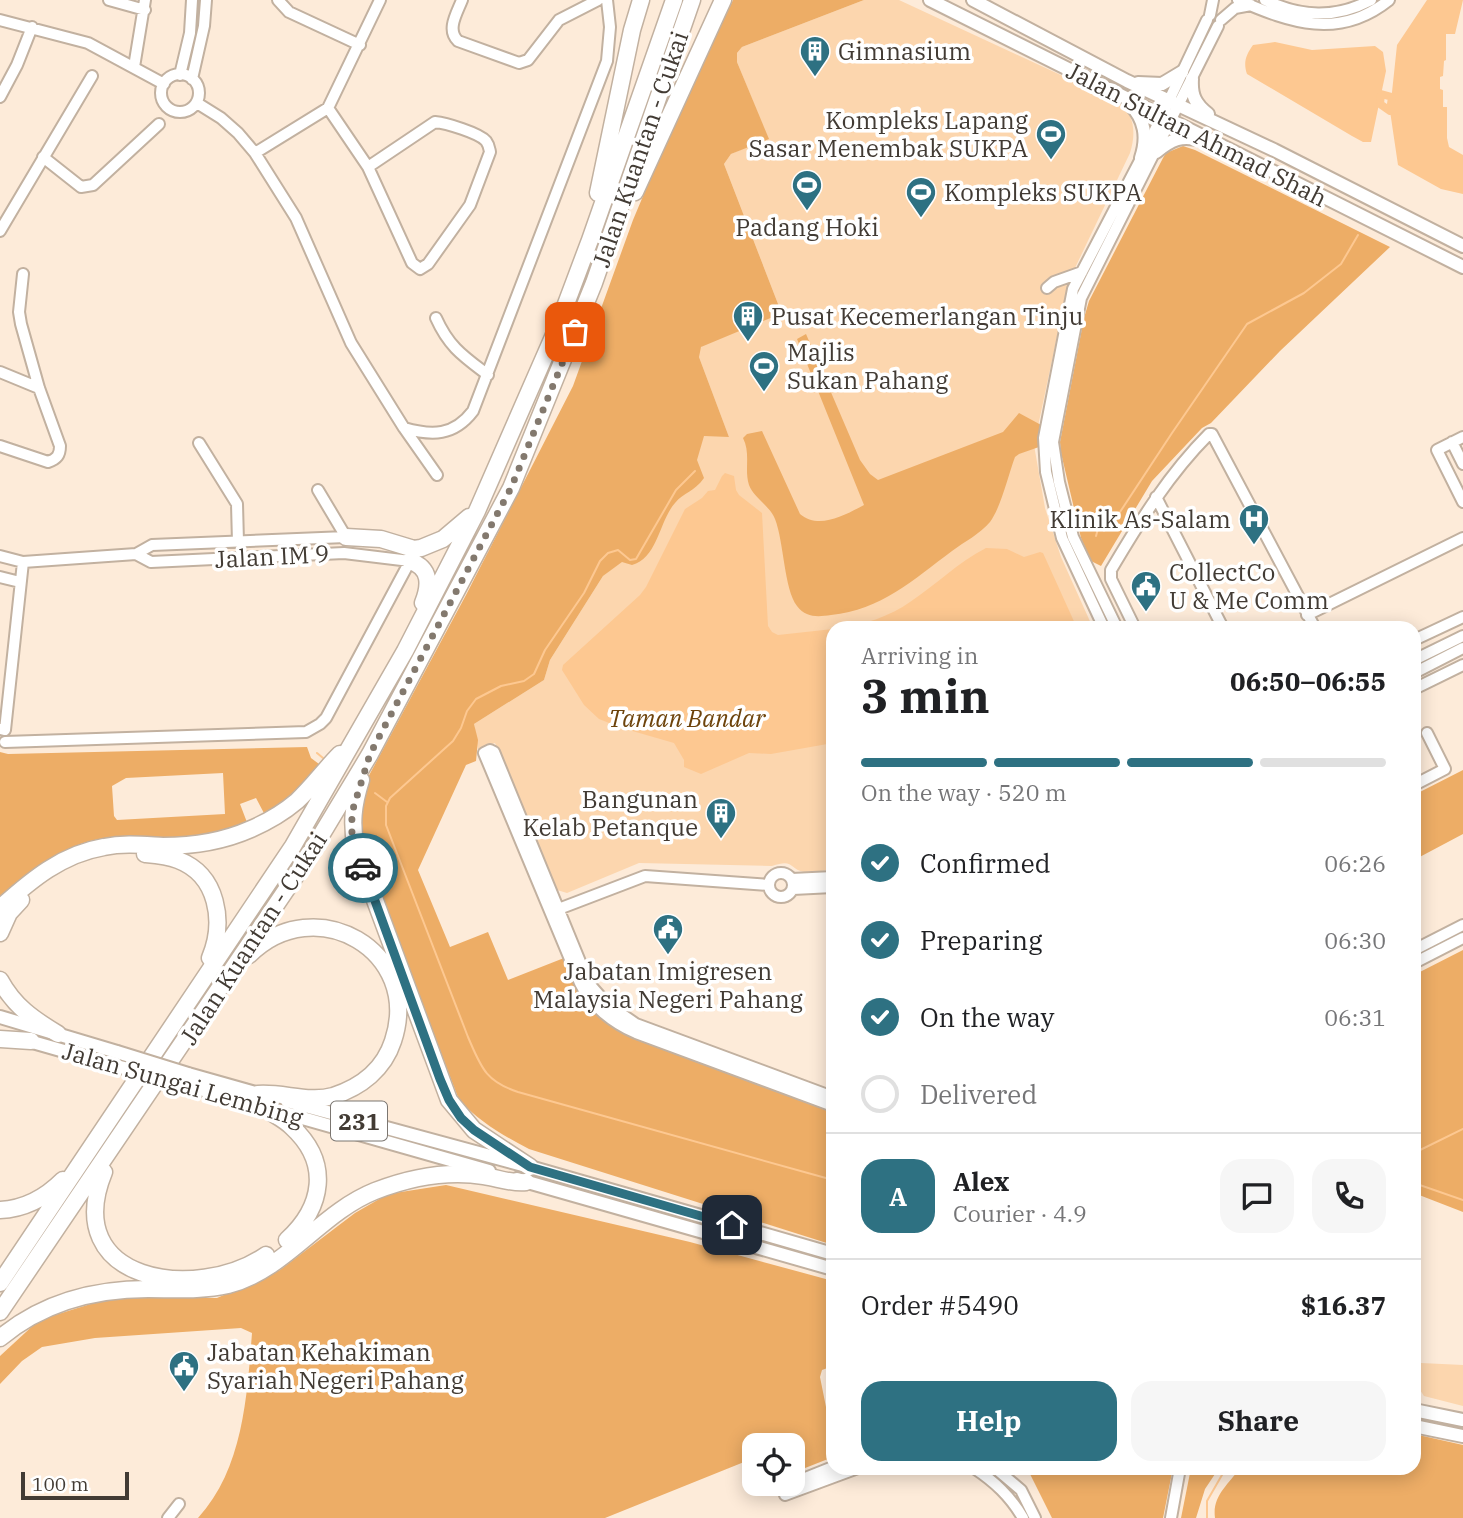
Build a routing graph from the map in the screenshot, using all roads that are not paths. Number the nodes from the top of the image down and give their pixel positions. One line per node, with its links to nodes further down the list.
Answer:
1 (109, 0): 20 (street)
2 (192, 0): 27 (street)
3 (206, 0): 30 (street)
4 (278, 0): 25 (street)
5 (380, 0): 25 (street)
6 (462, 0): 7 (street)
7 (598, 0)
8 (607, 0): 57 (street)
9 (641, 0): 48 (highway)
10 (674, 0): 48 (highway, Jalan Kuantan - Cukai)
11 (692, 0): 49 (highway, Jalan Kuantan - Cukai)
12 (930, 0): 33 (main road, Jalan Sultan Ahmad Shah)
13 (973, 0): 31 (main road, Jalan Sultan Ahmad Shah)
14 (1213, 0): 23 (street)
15 (1238, 0): 21 (street)
16 (1265, 0): 17 (street)
17 (1371, 0)
18 (1389, 0): 21 (street)
19 (723, 1): 49 (highway)
20 (145, 5): 26 (street)
21 (1251, 5): 23 (street)
22 (0, 20): 24 (street)
23 (1214, 20): 29 (street)
24 (32, 27): 26 (street); 34 (street)
25 (360, 45): 37 (street)
26 (134, 67): 32 (street)
27 (180, 75): 30 (street); 32 (street)
28 (92, 76): 44 (street)
29 (1187, 76): 31 (main road); 36 (street); 40 (main road)
30 (192, 79): 35 (street)
31 (1127, 81): 36 (main road, Jalan Sultan Ahmad Shah)
32 (164, 84): 35 (street)
33 (1117, 94): 38 (main road, Jalan Sultan Ahmad Shah); 45 (main road)
34 (0, 97)
35 (197, 103): 43 (street)
36 (1173, 104): 38 (street); 40 (main road, Jalan Sultan Ahmad Shah)
37 (328, 108): 43 (street); 46 (street)
38 (1166, 118): 41 (main road, Jalan Sultan Ahmad Shah); 42 (street); 45 (street)
39 (159, 124): 44 (street)
40 (1224, 127): 50 (main road, Jalan Sultan Ahmad Shah)
41 (1219, 144): 42 (main road); 51 (main road, Jalan Sultan Ahmad Shah)
42 (1156, 152): 85 (street)
43 (255, 153): 59 (street)
44 (43, 157): 47 (street)
45 (1141, 158): 52 (street)
46 (368, 167): 46 (street)
47 (0, 231)
48 (590, 240): 68 (highway, Jalan Kuantan - Cukai)
49 (607, 245): 103 (highway, Jalan Kuantan - Cukai)
50 (1463, 246)
51 (1463, 267)
52 (1082, 272): 54 (street); 84 (street)
53 (23, 274): 58 (street)
54 (1047, 288)
55 (436, 318): 57 (street)
56 (0, 372): 58 (street)
57 (488, 375): 59 (street)
58 (39, 388): 62 (street)
59 (404, 428): 64 (street)
60 (1458, 440): 63 (street); 67 (street)
61 (199, 443): 71 (street)
62 (0, 446)
63 (1463, 464)
64 (438, 475)
65 (318, 491): 69 (street)
66 (1156, 497): 82 (street); 86 (street); 87 (street)
67 (1463, 502)
68 (477, 511): 69 (highway); 92 (highway, Jalan Kuantan - Cukai)
69 (346, 537): 71 (street, Jalan IM 9)
70 (1463, 538): 82 (street)
71 (239, 542): 72 (street, Jalan IM 9)
72 (178, 544): 73 (street, Jalan IM 9); 76 (street)
73 (164, 545): 74 (street, Jalan IM 9); 77 (street)
74 (136, 554): 77 (street, Jalan IM 9); 79 (street, Jalan IM 9)
75 (0, 556): 79 (street, Jalan IM 9)
76 (178, 560): 77 (street, Jalan IM 9); 78 (street, Jalan IM 9)
77 (166, 561)
78 (410, 561): 92 (highway); 102 (street)
79 (23, 562): 81 (street)
80 (0, 577): 81 (street)
81 (20, 582): 94 (street)
82 (1307, 615): 88 (street)
83 (1463, 617): 90 (street)
84 (1101, 621)
85 (1114, 621)
86 (1132, 621)
87 (1219, 621)
88 (1311, 621)
89 (1463, 636): 95 (street)
90 (1421, 637)
91 (1463, 648): 97 (street)
92 (405, 651): 101 (highway, Jalan Kuantan - Cukai)
93 (0, 654): 94 (street)
94 (13, 657): 99 (street)
95 (1421, 657)
96 (1463, 665): 98 (street)
97 (1421, 669)
98 (1421, 686)
99 (2, 729)
100 (1427, 733): 104 (street)
101 (356, 739): 109 (highway); 118 (highway, Jalan Kuantan - Cukai)
102 (5, 742)
103 (370, 754): 116 (highway, Jalan Kuantan - Cukai); 130 (highway)
104 (1421, 781)
105 (826, 878): 106 (street)
106 (792, 884): 107 (street); 107 (street); 108 (street)
107 (769, 885): 110 (street)
108 (826, 886)
109 (0, 908)
110 (555, 910): 110 (street); 124 (street)
111 (1463, 925): 114 (street)
112 (0, 933): 118 (highway)
113 (1463, 938): 115 (street)
114 (1421, 946)
115 (1421, 960)
116 (231, 972): 126 (highway); 128 (highway, Jalan Kuantan - Cukai)
117 (0, 980): 120 (highway)
118 (200, 983): 129 (highway, Jalan Kuantan - Cukai)
119 (0, 1017): 120 (main road, Jalan Sungai Lembing / 231)
120 (58, 1034): 123 (main road, Jalan Sungai Lembing / 231)
121 (0, 1037): 122 (highway)
122 (31, 1041): 123 (main road, Jalan Sungai Lembing / 231)
123 (115, 1058): 126 (main road, Jalan Sungai Lembing / 231, bridge)
124 (724, 1061): 125 (street); 127 (street)
125 (826, 1095)
126 (260, 1099): 128 (highway); 130 (main road, Jalan Sungai Lembing / 231)
127 (826, 1103)
128 (114, 1147): 135 (highway, Jalan Kuantan - Cukai)
129 (76, 1170): 131 (highway); 134 (highway, Jalan Kuantan - Cukai)
130 (528, 1174): 132 (main road); 133 (main road); 136 (highway)
131 (0, 1210)
132 (826, 1252)
133 (826, 1267)
134 (0, 1283)
135 (0, 1312)
136 (0, 1338)
137 (1421, 1411): 138 (main road)
138 (1463, 1420)
139 (1421, 1427): 140 (main road)
140 (1463, 1436)
141 (826, 1470): 146 (street)
142 (832, 1475): 147 (street)
143 (984, 1475): 150 (street)
144 (1003, 1475): 151 (street)
145 (1179, 1475): 152 (street)
146 (805, 1479)
147 (805, 1482)
148 (179, 1504): 149 (street)
149 (168, 1518)
150 (1023, 1518)
151 (1035, 1518)
152 (1171, 1518)

